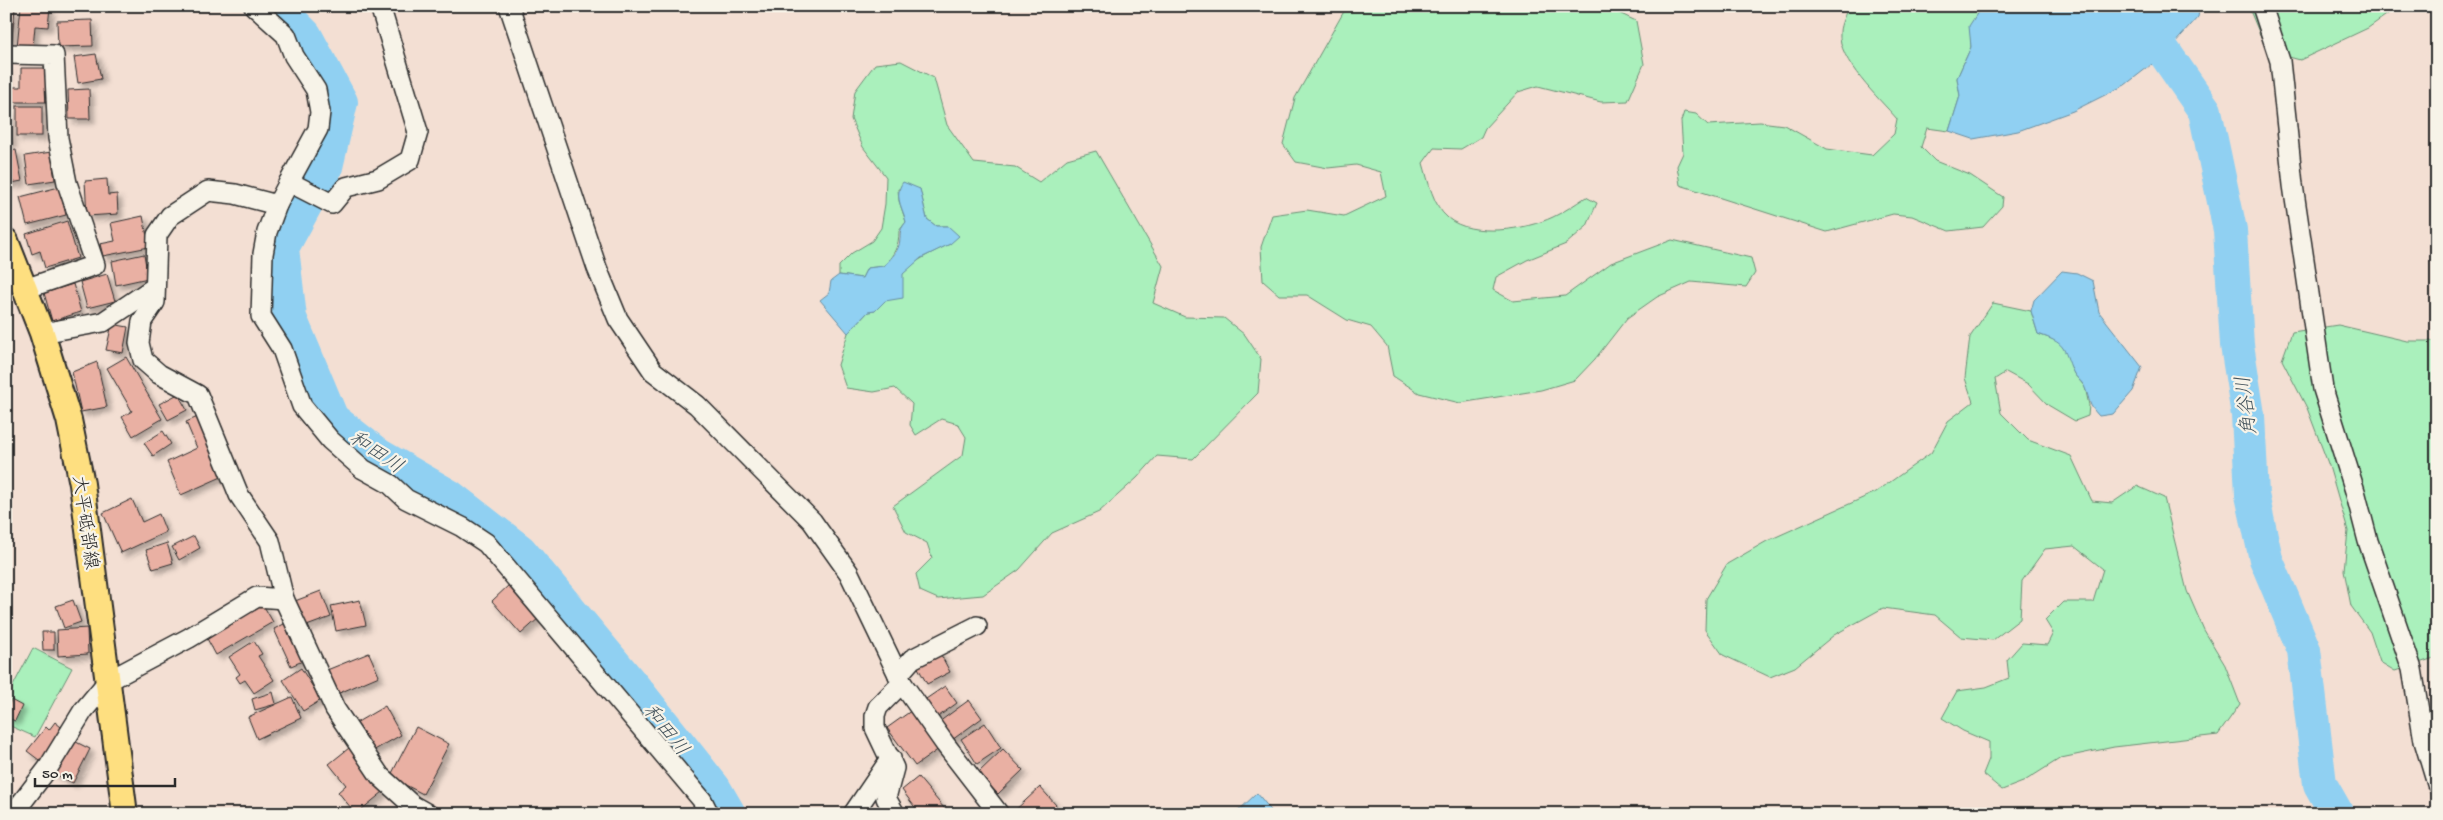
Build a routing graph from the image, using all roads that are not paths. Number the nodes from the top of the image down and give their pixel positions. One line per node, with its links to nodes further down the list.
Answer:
1 (254, 6): 6 (street)
2 (380, 6): 6 (street)
3 (509, 6): 14 (street)
4 (2262, 6): 17 (street)
5 (6, 54): 10 (street)
6 (289, 182): 7 (street)
7 (277, 205): 9 (street); 22 (street)
8 (6, 241): 10 (main road, 大平砥部線)
9 (156, 287): 11 (street); 12 (street)
10 (25, 289): 11 (main road, 大平砥部線)
11 (42, 333): 15 (main road, 大平砥部線)
12 (284, 599): 15 (street); 18 (street)
13 (977, 626): 14 (street)
14 (900, 679): 16 (street); 25 (street)
15 (108, 682): 19 (street); 20 (main road, 大平砥部線)
16 (891, 758): 23 (street); 24 (street)
17 (2437, 784)
18 (408, 809): 21 (street)
19 (13, 814)
20 (125, 814)
21 (428, 814)
22 (709, 814)
23 (853, 814)
24 (895, 814)
25 (1000, 814)

